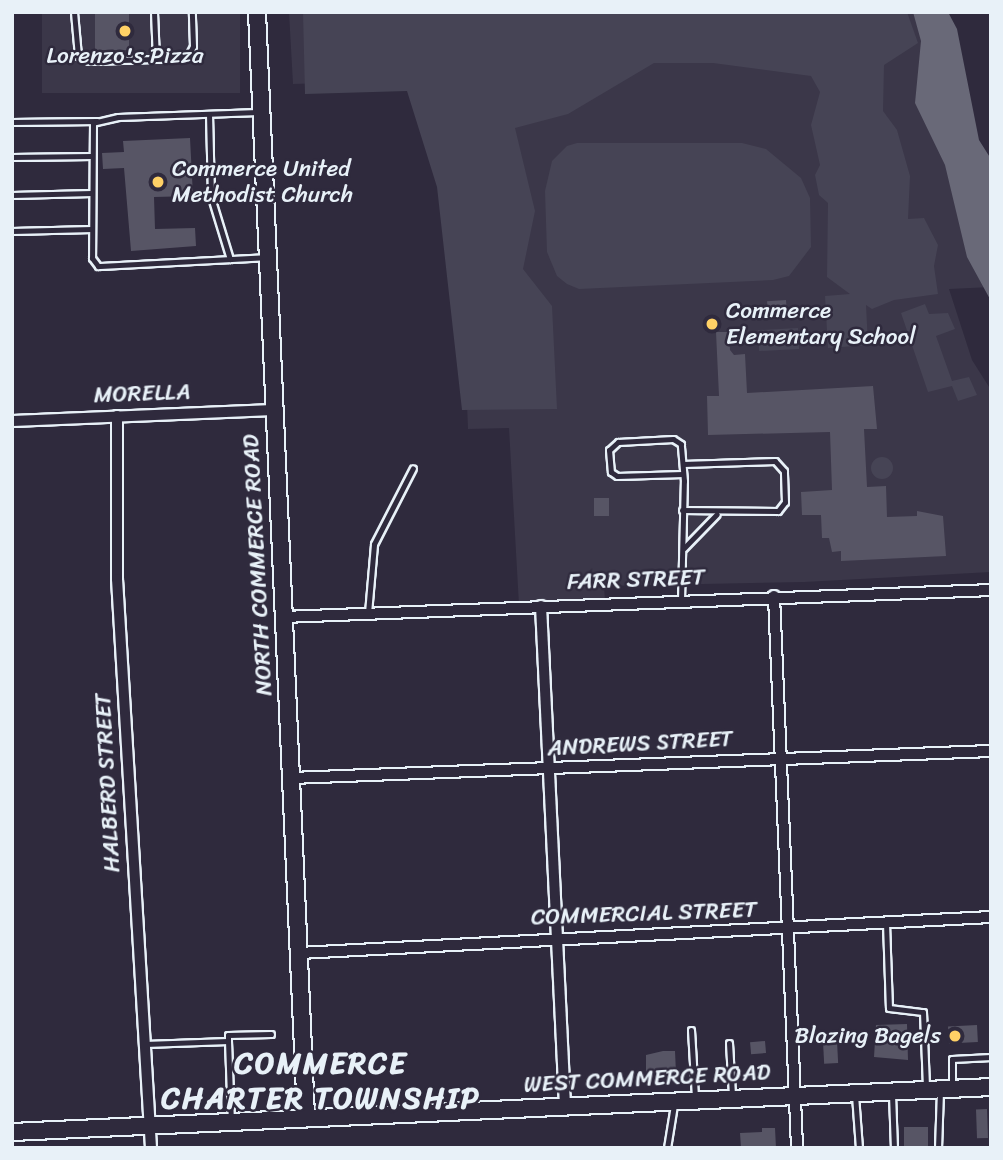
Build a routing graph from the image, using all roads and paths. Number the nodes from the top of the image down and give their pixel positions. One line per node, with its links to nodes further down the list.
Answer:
1 (74, 12): 5 (lane)
2 (154, 12): 5 (lane)
3 (192, 12): 5 (lane)
4 (257, 12): 6 (main road, NORTH COMMERCE ROAD)
5 (156, 59)
6 (261, 111): 7 (lane); 16 (main road, NORTH COMMERCE ROAD)
7 (209, 114): 8 (lane); 17 (lane)
8 (103, 121): 9 (lane); 10 (lane)
9 (12, 122)
10 (92, 156): 11 (lane); 12 (lane)
11 (12, 157)
12 (92, 193): 13 (lane); 14 (lane)
13 (12, 195)
14 (92, 229): 15 (lane); 17 (lane)
15 (12, 231)
16 (268, 257): 17 (lane); 18 (main road, NORTH COMMERCE ROAD)
17 (230, 259)
18 (274, 410): 19 (street, MORELLA); 32 (main road, NORTH COMMERCE ROAD)
19 (117, 416): 20 (street, MORELLA); 46 (street, HALBERD STREET)
20 (12, 421)
21 (683, 464): 23 (lane); 23 (lane); 25 (lane)
22 (413, 468): 31 (lane)
23 (683, 474): 24 (lane)
24 (682, 510): 25 (lane); 26 (lane)
25 (717, 514): 26 (lane)
26 (682, 551): 29 (lane)
27 (991, 590): 28 (street, FARR STREET)
28 (774, 596): 29 (street, FARR STREET); 34 (street)
29 (681, 600): 30 (street, FARR STREET)
30 (541, 606): 31 (street, FARR STREET); 35 (street)
31 (368, 613): 32 (street, FARR STREET)
32 (283, 617): 36 (main road, NORTH COMMERCE ROAD)
33 (991, 751): 34 (street, ANDREWS STREET)
34 (780, 759): 35 (street, ANDREWS STREET); 39 (street)
35 (548, 770): 36 (street, ANDREWS STREET); 40 (street)
36 (291, 778): 41 (main road, NORTH COMMERCE ROAD)
37 (991, 917): 38 (street, COMMERCIAL STREET)
38 (886, 923): 39 (street, COMMERCIAL STREET); 49 (lane)
39 (787, 929): 40 (street, COMMERCIAL STREET); 52 (street)
40 (556, 938): 41 (street, COMMERCIAL STREET); 56 (street)
41 (299, 953): 57 (main road, NORTH COMMERCE ROAD)
42 (691, 1030): 54 (lane)
43 (271, 1034): 44 (lane)
44 (228, 1041): 46 (lane); 58 (lane)
45 (729, 1043): 53 (lane)
46 (145, 1044): 59 (street, HALBERD STREET)
47 (991, 1057): 49 (lane)
48 (991, 1087): 49 (main road, WEST COMMERCE ROAD)
49 (939, 1089): 50 (main road, WEST COMMERCE ROAD); 66 (lane)
50 (892, 1091): 51 (main road, WEST COMMERCE ROAD); 65 (lane)
51 (855, 1092): 52 (main road, WEST COMMERCE ROAD); 64 (lane)
52 (795, 1094): 53 (main road, WEST COMMERCE ROAD); 63 (street)
53 (732, 1098): 54 (main road, WEST COMMERCE ROAD)
54 (695, 1101): 55 (main road, WEST COMMERCE ROAD)
55 (674, 1102): 56 (main road, WEST COMMERCE ROAD); 62 (lane)
56 (565, 1106): 57 (main road, WEST COMMERCE ROAD)
57 (306, 1117): 58 (main road, WEST COMMERCE ROAD)
58 (231, 1121): 59 (main road, WEST COMMERCE ROAD)
59 (149, 1125): 60 (main road, WEST COMMERCE ROAD); 61 (street, HALBERD STREET)
60 (12, 1132)
61 (151, 1148)
62 (667, 1148)
63 (797, 1148)
64 (859, 1148)
65 (894, 1148)
66 (938, 1148)

